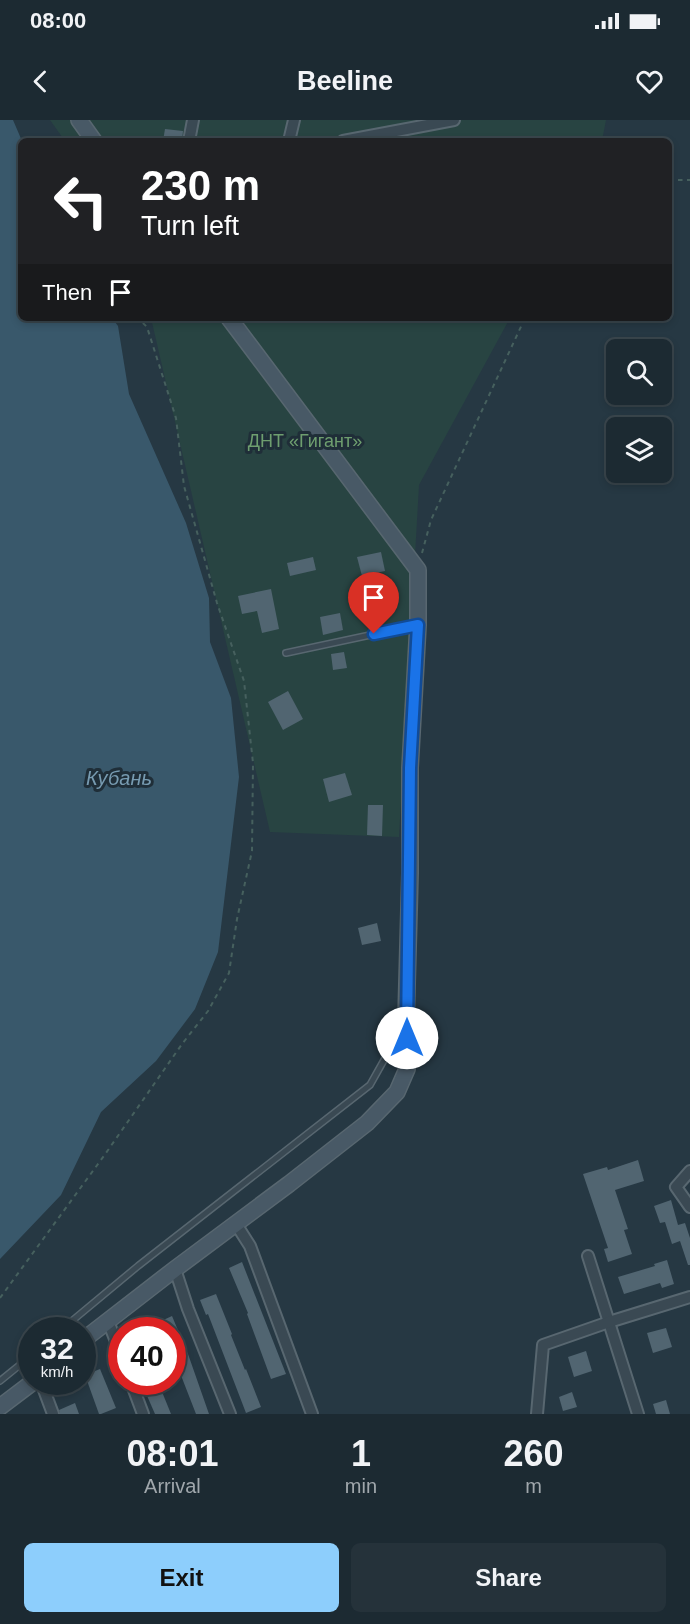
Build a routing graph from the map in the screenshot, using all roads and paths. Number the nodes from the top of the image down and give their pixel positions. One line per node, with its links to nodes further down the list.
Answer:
1 (79, 120): 6 (street)
2 (193, 120): 7 (street)
3 (294, 120): 8 (street)
4 (454, 120): 5 (street)
5 (400, 125): 9 (street)
6 (92, 138)
7 (190, 138)
8 (290, 138)
9 (354, 138)
10 (672, 180): 11 (path)
11 (690, 180)
12 (141, 321): 25 (path)
13 (232, 321): 15 (street)
14 (524, 321): 15 (path)
15 (417, 570): 16 (street)
16 (418, 625): 17 (lane); 18 (street)
17 (286, 653)
18 (406, 1021): 21 (street); 26 (lane)
19 (690, 1172): 20 (street)
20 (690, 1207)
21 (236, 1224): 23 (street); 40 (street)
22 (588, 1256): 29 (street)
23 (175, 1269): 27 (street); 39 (street)
24 (690, 1297): 29 (street)
25 (0, 1298)
26 (77, 1317)
27 (113, 1317)
28 (108, 1321): 30 (street)
29 (609, 1322): 41 (street); 42 (street)
30 (96, 1330)
31 (18, 1366): 32 (lane)
32 (0, 1381)
33 (18, 1393): 36 (street)
34 (46, 1395): 37 (street)
35 (136, 1395): 38 (street)
36 (0, 1407)
37 (53, 1414)
38 (143, 1414)
39 (230, 1414)
40 (312, 1414)
41 (537, 1414)
42 (638, 1414)

